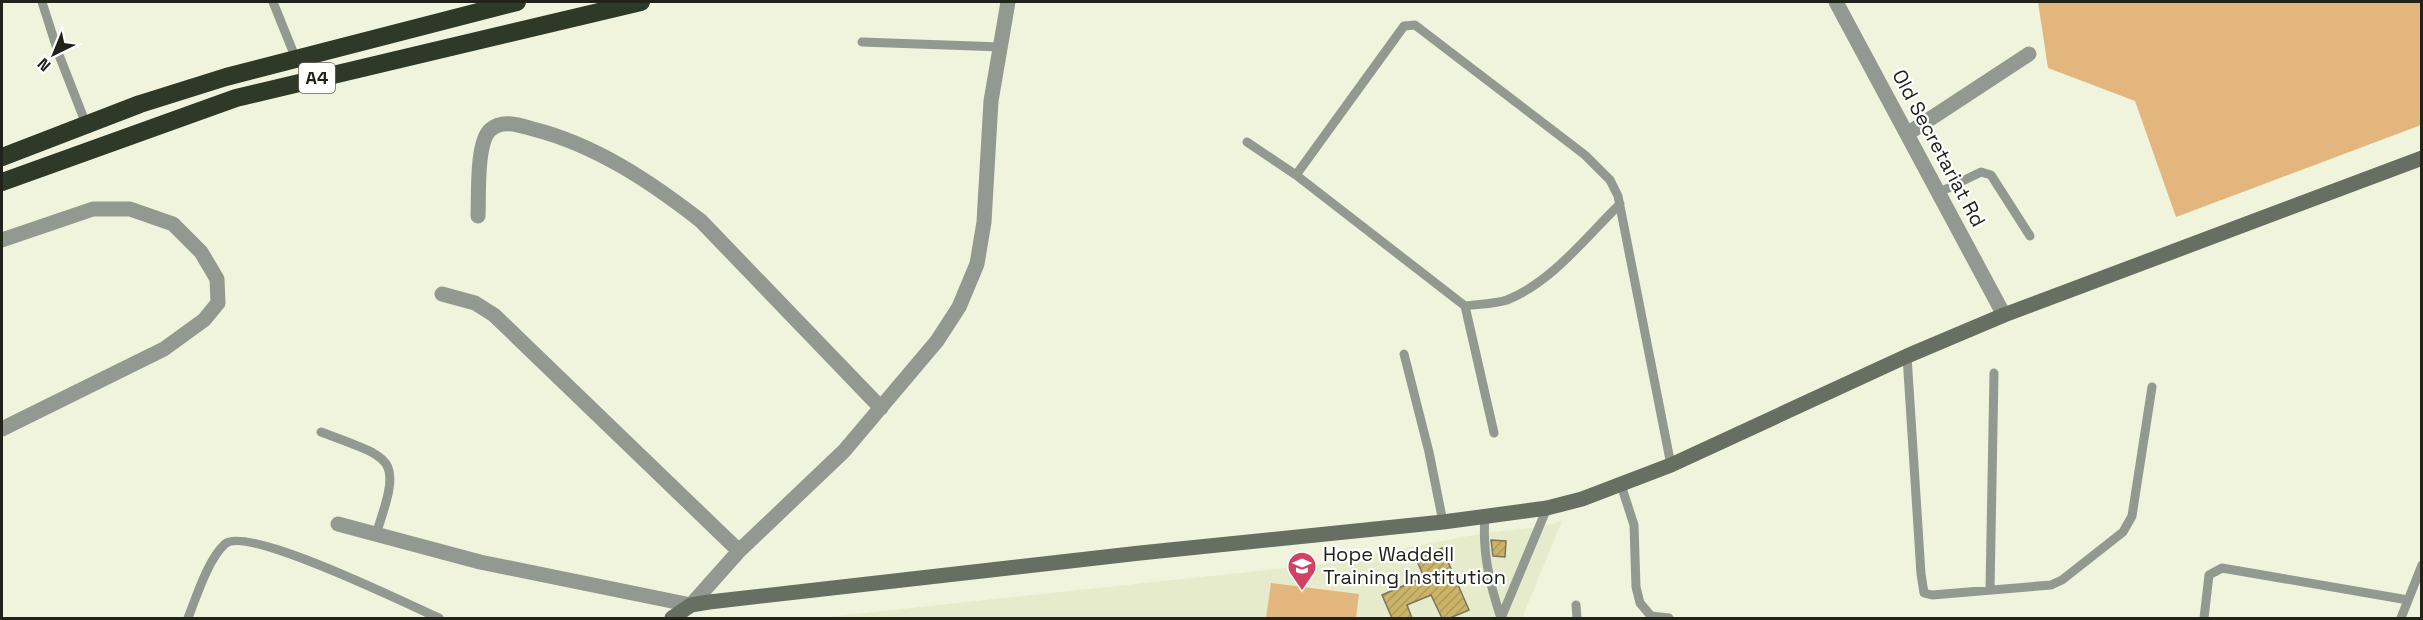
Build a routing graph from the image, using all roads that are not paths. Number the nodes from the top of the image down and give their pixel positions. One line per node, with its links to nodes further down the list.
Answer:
1 (42, 2): 11 (lane)
2 (273, 2): 10 (lane)
3 (517, 2): 10 (highway, A4)
4 (642, 2): 17 (highway, A4)
5 (1008, 2): 8 (street)
6 (1836, 2): 12 (street, Old Secretariat Rd)
7 (862, 42): 8 (lane)
8 (1001, 47): 30 (street)
9 (2029, 54): 12 (street)
10 (296, 59): 11 (highway, A4)
11 (86, 124): 14 (highway, A4)
12 (1907, 134): 18 (street, Old Secretariat Rd)
13 (1247, 142): 16 (lane)
14 (2, 157)
15 (2421, 158): 25 (street)
16 (1296, 175): 19 (lane); 24 (lane)
17 (2, 182)
18 (1938, 193): 21 (lane); 25 (street, Old Secretariat Rd)
19 (1620, 204): 24 (lane); 34 (lane)
20 (478, 216): 30 (street)
21 (2030, 236)
22 (2, 240): 31 (street)
23 (442, 294): 41 (street)
24 (1465, 306): 33 (lane)
25 (2004, 315): 27 (street)
26 (1404, 354): 38 (lane)
27 (1907, 356): 34 (street); 43 (lane)
28 (1994, 373): 43 (lane)
29 (2152, 387): 43 (lane)
30 (881, 408): 41 (street)
31 (2, 429)
32 (321, 432): 40 (lane)
33 (1494, 433)
34 (1671, 465): 35 (street)
35 (1621, 485): 36 (street); 52 (lane)
36 (1547, 508): 37 (street); 50 (lane)
37 (1485, 516): 38 (street); 50 (lane)
38 (1443, 522): 45 (street)
39 (338, 524): 40 (street)
40 (376, 534): 45 (street)
41 (739, 551): 45 (street)
42 (2421, 564): 44 (lane)
43 (1990, 590)
44 (2408, 600): 53 (lane); 54 (lane)
45 (691, 605): 49 (street)
46 (1576, 605): 51 (lane)
47 (188, 618): 48 (lane)
48 (439, 618)
49 (672, 618)
50 (1501, 618)
51 (1577, 618)
52 (1669, 618)
53 (2204, 618)
54 (2401, 618)

